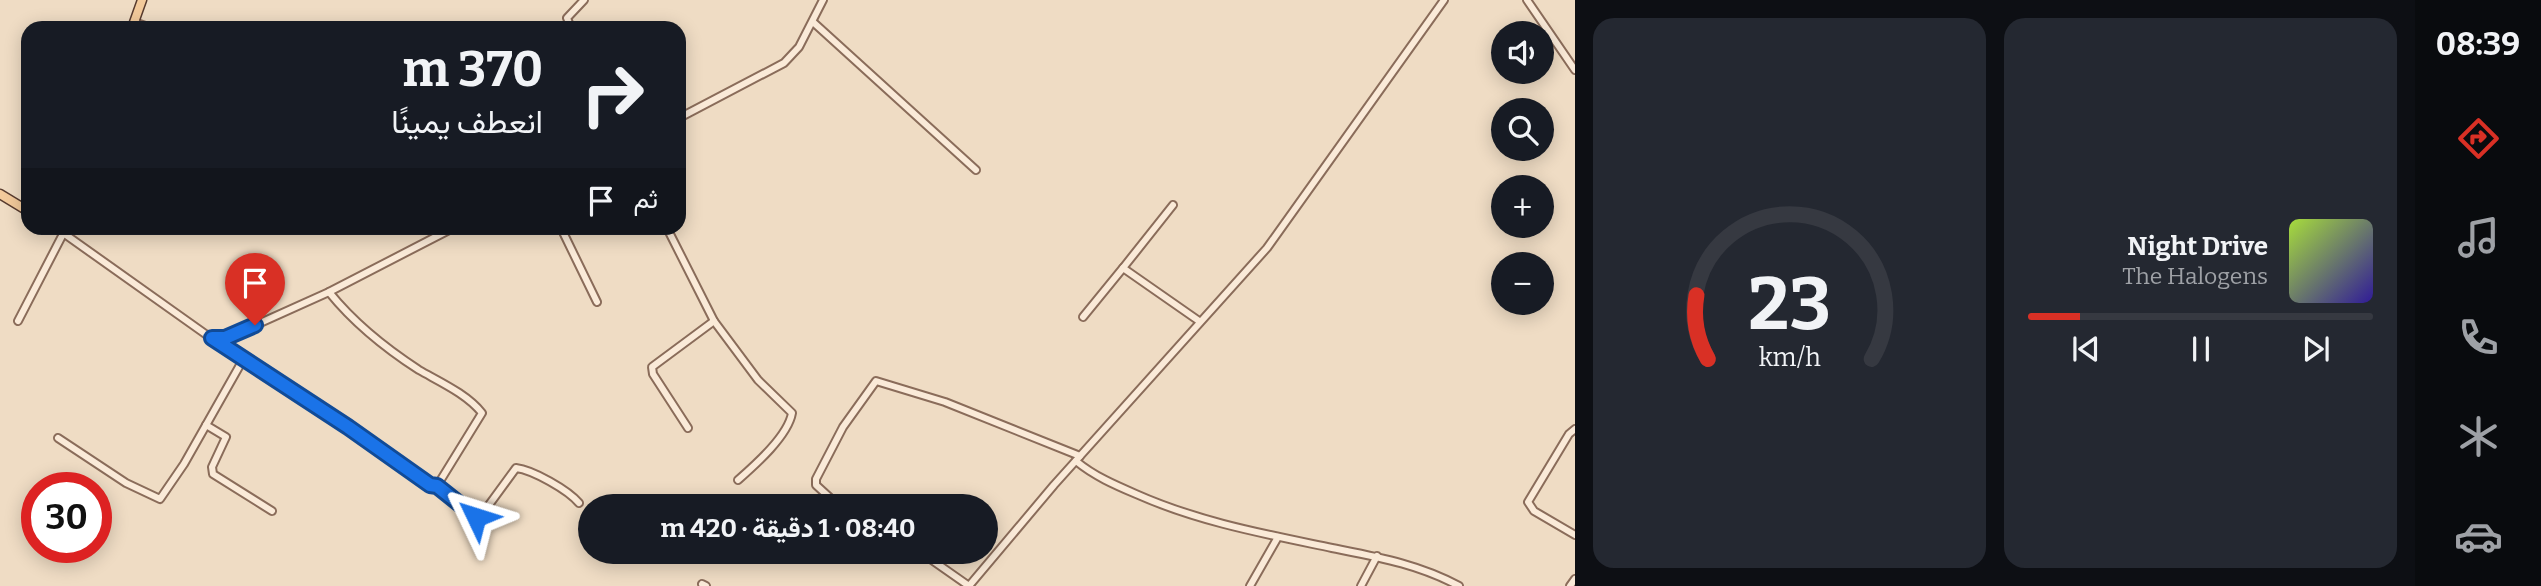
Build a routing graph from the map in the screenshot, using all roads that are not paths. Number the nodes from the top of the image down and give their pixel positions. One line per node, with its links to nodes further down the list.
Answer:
1 (142, 0): 6 (main road)
2 (584, 0): 7 (street)
3 (823, 0): 8 (street)
4 (1444, 0): 26 (street)
5 (1527, 0): 9 (street)
6 (134, 21)
7 (568, 21)
8 (813, 22): 10 (street); 11 (street)
9 (1575, 70)
10 (686, 114)
11 (976, 170)
12 (0, 194): 14 (main road)
13 (1173, 205): 20 (street)
14 (21, 207)
15 (57, 235): 24 (street)
16 (66, 235): 27 (street)
17 (439, 235): 21 (street)
18 (564, 235): 22 (street)
19 (671, 235): 25 (street)
20 (1123, 268): 23 (street); 26 (street)
21 (329, 292): 27 (street); 35 (street)
22 (597, 302)
23 (1083, 317)
24 (18, 321)
25 (714, 321): 30 (street); 34 (street)
26 (1199, 321): 33 (street)
27 (212, 338): 28 (street)
28 (244, 358): 29 (street); 35 (street)
29 (206, 425): 32 (street); 38 (street)
30 (688, 428)
31 (1575, 429): 39 (street)
32 (58, 438)
33 (1078, 458): 36 (street); 40 (street); 44 (street)
34 (738, 480)
35 (437, 486): 37 (street)
36 (826, 494)
37 (578, 502)
38 (272, 511)
39 (1575, 535)
40 (1278, 537): 41 (street); 45 (street)
41 (1377, 556): 46 (street); 47 (street)
42 (938, 564): 44 (street)
43 (1575, 579): 48 (street)
44 (969, 586)
45 (1250, 586)
46 (1361, 586)
47 (1459, 586)
48 (1570, 586)

